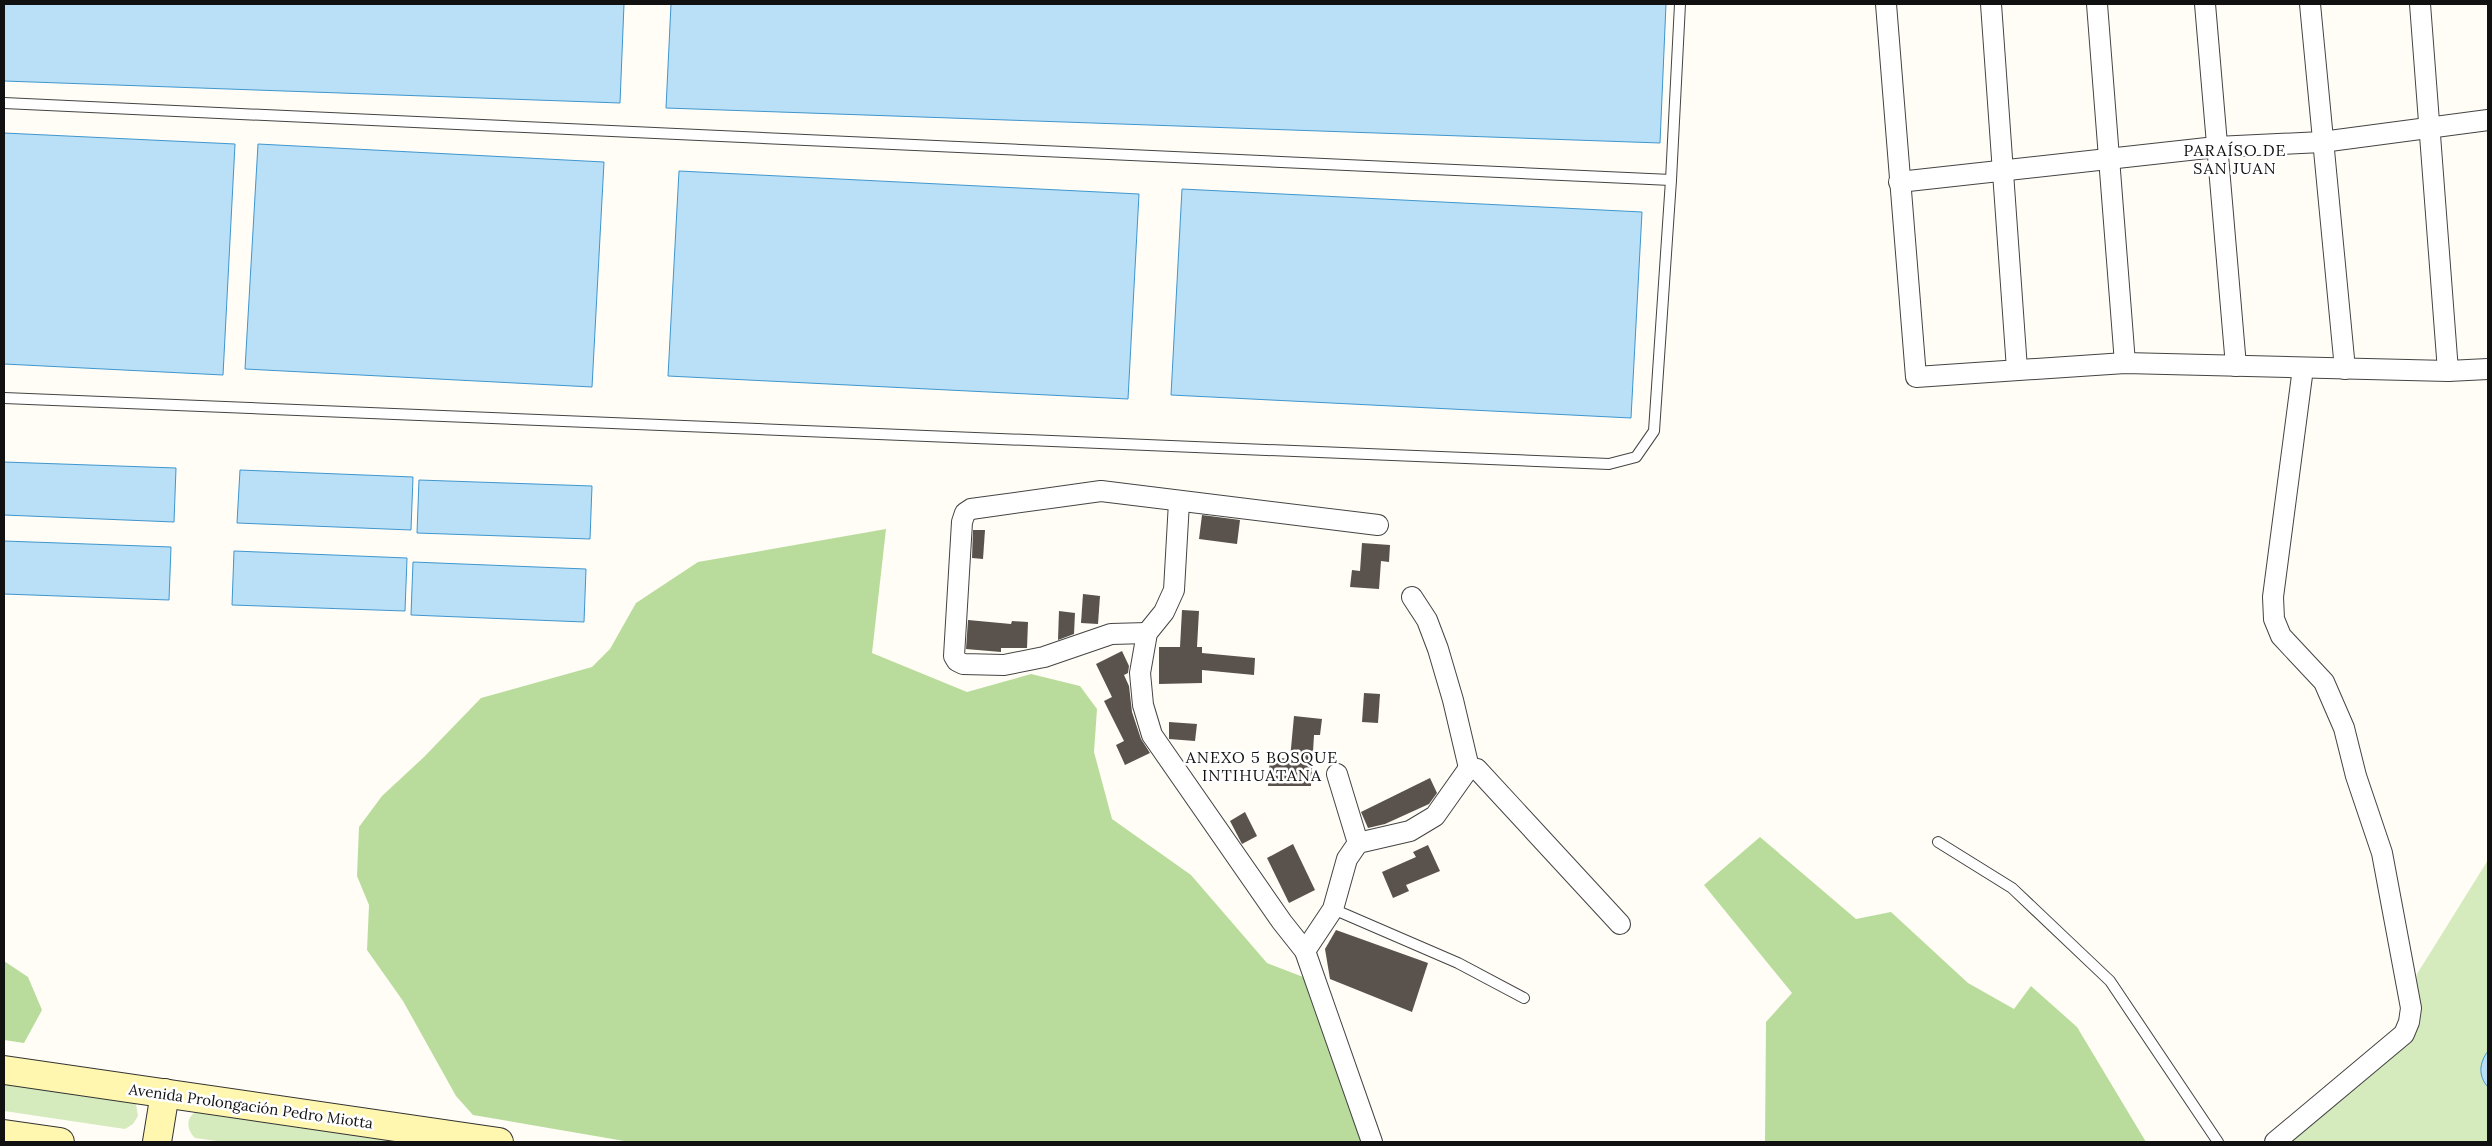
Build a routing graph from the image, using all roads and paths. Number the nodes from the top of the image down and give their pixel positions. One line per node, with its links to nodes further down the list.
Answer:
1 (1680, 4): 15 (lane)
2 (1886, 4): 16 (street)
3 (1991, 4): 14 (street)
4 (2097, 4): 13 (street)
5 (2205, 4): 12 (street)
6 (2310, 4): 11 (street)
7 (2420, 4): 10 (street)
8 (4, 103): 15 (lane)
9 (2488, 120): 10 (street)
10 (2429, 128): 11 (street); 23 (street)
11 (2322, 142): 12 (street); 22 (street)
12 (2216, 147): 13 (street); 18 (street)
13 (2109, 159): 14 (street); 17 (street)
14 (2004, 171): 16 (street); 21 (street)
15 (1671, 180): 24 (lane)
16 (1899, 182): 21 (street)
17 (2125, 363): 18 (street); 21 (street)
18 (2236, 366): 19 (street)
19 (2303, 368): 22 (street); 45 (street)
20 (2488, 368): 23 (street)
21 (2018, 369)
22 (2345, 369): 23 (street)
23 (2448, 371)
24 (4, 398)
25 (1179, 502): 26 (street); 28 (street); 28 (street)
26 (1378, 525)
27 (1412, 597): 29 (street)
28 (1147, 633): 35 (street)
29 (1469, 768): 32 (street); 34 (street)
30 (1337, 774): 32 (street)
31 (1938, 842): 44 (lane)
32 (1358, 843): 33 (street)
33 (1333, 909): 35 (street); 36 (lane)
34 (1620, 924)
35 (1305, 951): 43 (street)
36 (1524, 998)
37 (4, 1070): 38 (main road, Avenida Prolongación Pedro Miotta)
38 (165, 1093): 41 (main road); 42 (main road, Avenida Prolongación Pedro Miotta)
39 (4, 1134): 40 (main road)
40 (60, 1142)
41 (157, 1142)
42 (499, 1142)
43 (1372, 1142)
44 (2218, 1142)
45 (2275, 1142)

